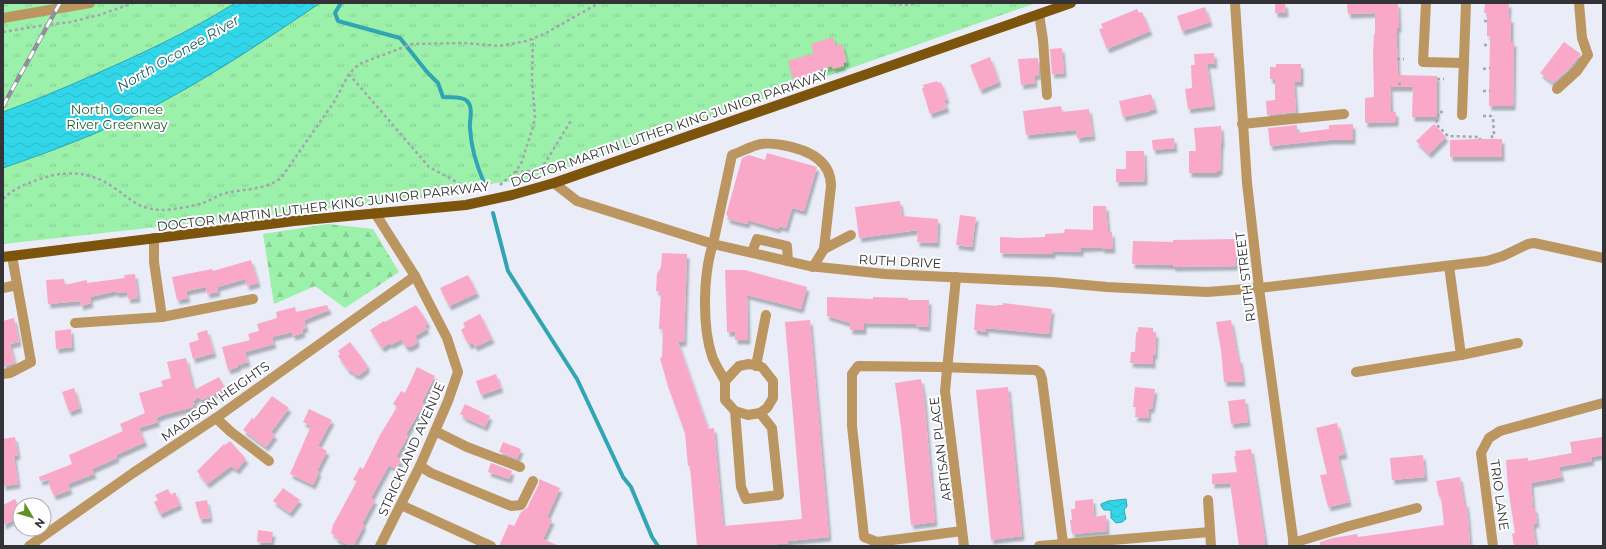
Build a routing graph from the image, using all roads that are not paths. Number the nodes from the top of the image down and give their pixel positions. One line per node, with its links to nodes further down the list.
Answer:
1 (90, 3): 8 (street)
2 (1070, 3): 7 (main road, DOCTOR MARTIN LUTHER KING JUNIOR PARKWAY)
3 (1235, 3): 14 (street, RUTH STREET)
4 (1426, 3): 9 (street)
5 (1466, 3): 9 (street)
6 (1579, 3): 10 (street)
7 (1039, 14): 11 (street); 15 (main road, DOCTOR MARTIN LUTHER KING JUNIOR PARKWAY)
8 (3, 18)
9 (1464, 63): 13 (street)
10 (1557, 89)
11 (1047, 95)
12 (1344, 114): 14 (street)
13 (1462, 114)
14 (1242, 124): 31 (street, RUTH STREET)
15 (554, 183): 16 (main road, DOCTOR MARTIN LUTHER KING JUNIOR PARKWAY); 19 (street, RUTH DRIVE)
16 (375, 213): 18 (main road, DOCTOR MARTIN LUTHER KING JUNIOR PARKWAY); 27 (street, STRICKLAND AVENUE)
17 (851, 235): 20 (street)
18 (154, 238): 22 (main road, DOCTOR MARTIN LUTHER KING JUNIOR PARKWAY); 34 (street)
19 (713, 244): 20 (street); 21 (street, RUTH DRIVE); 42 (street)
20 (824, 250): 26 (street)
21 (752, 252): 24 (street, RUTH DRIVE); 24 (street)
22 (8, 256): 29 (street)
23 (1603, 258): 25 (street, RUTH DRIVE)
24 (788, 261): 26 (street, RUTH DRIVE)
25 (1450, 266): 31 (street, RUTH DRIVE); 37 (street)
26 (813, 267): 28 (street, RUTH DRIVE)
27 (415, 276): 46 (street, MADISON HEIGHTS); 47 (street, STRICKLAND AVENUE)
28 (956, 277): 31 (street, RUTH DRIVE); 39 (street, ARTISAN PLACE)
29 (17, 285): 30 (street); 41 (street)
30 (3, 288)
31 (1259, 288): 58 (street, RUTH STREET)
32 (253, 298): 34 (street)
33 (766, 315): 38 (street)
34 (162, 317): 35 (street)
35 (75, 323)
36 (1518, 343): 37 (street)
37 (1461, 355): 40 (street)
38 (756, 366): 42 (street); 45 (street)
39 (948, 367): 55 (street, ARTISAN PLACE); 55 (street); 57 (street)
40 (1356, 372)
41 (3, 374)
42 (725, 381): 44 (street)
43 (1603, 403): 65 (street, TRIO LANE)
44 (735, 411): 45 (street); 45 (street)
45 (760, 413)
46 (216, 418): 48 (street); 59 (street, MADISON HEIGHTS)
47 (436, 431): 49 (street, STRICKLAND AVENUE); 50 (street)
48 (269, 461)
49 (420, 466): 51 (street); 53 (street, STRICKLAND AVENUE)
50 (520, 467)
51 (533, 481)
52 (1208, 500): 56 (street)
53 (401, 505): 60 (street, STRICKLAND AVENUE); 61 (street)
54 (1417, 508): 58 (street)
55 (962, 531): 62 (street, ARTISAN PLACE)
56 (1210, 532): 57 (street); 64 (street)
57 (1063, 544): 63 (street)
58 (1293, 545)
59 (29, 546)
60 (380, 546)
61 (491, 546)
62 (964, 546)
63 (1039, 546)
64 (1211, 546)
65 (1493, 546)

